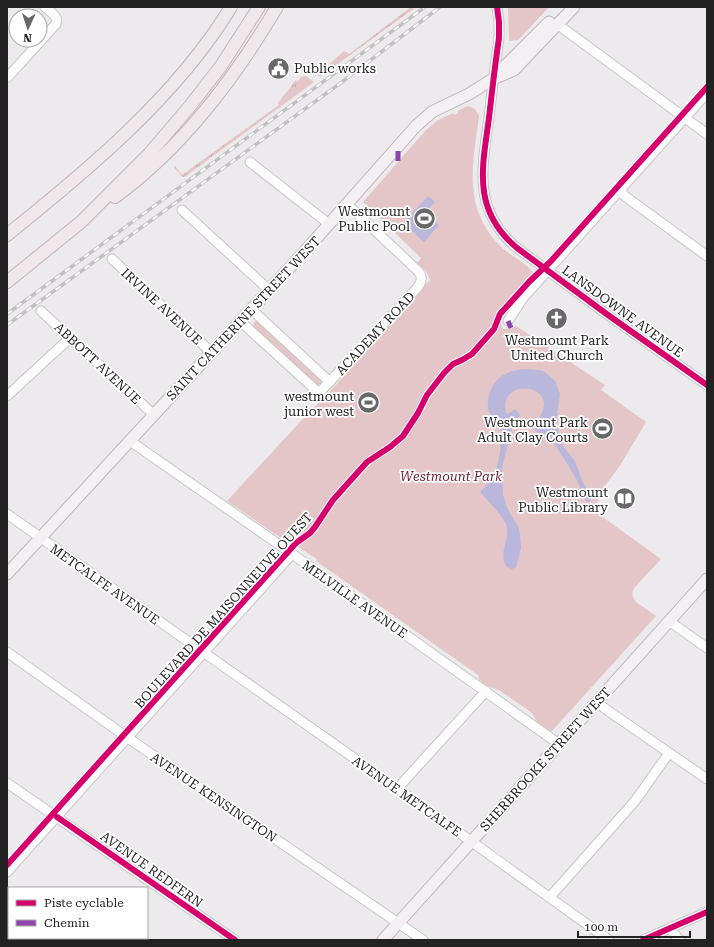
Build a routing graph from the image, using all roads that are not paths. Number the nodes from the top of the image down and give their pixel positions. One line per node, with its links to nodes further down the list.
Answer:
1 (46, 7): 9 (street)
2 (231, 7): 20 (highway)
3 (259, 7): 18 (highway)
4 (277, 7): 18 (highway)
5 (497, 7): 10 (street, LANSDOWNE AVENUE)
6 (563, 7): 10 (main road, SAINT CATHERINE STREET WEST)
7 (574, 7): 8 (main road, SAINT CATHERINE STREET WEST)
8 (557, 24): 10 (main road, SAINT CATHERINE STREET WEST); 12 (street)
9 (8, 74)
10 (493, 79): 16 (main road, SAINT CATHERINE STREET WEST); 23 (street, LANSDOWNE AVENUE)
11 (707, 93): 12 (street)
12 (685, 118): 13 (street); 15 (street)
13 (707, 134)
14 (250, 162): 19 (street)
15 (620, 191): 21 (street); 23 (street)
16 (347, 204): 19 (main road, SAINT CATHERINE STREET WEST); 32 (street, ACADEMY ROAD)
17 (182, 210): 25 (street)
18 (81, 222): 24 (highway)
19 (329, 224): 25 (main road, SAINT CATHERINE STREET WEST)
20 (7, 235)
21 (707, 256)
22 (112, 260): 31 (street, IRVINE AVENUE)
23 (548, 271): 29 (street); 33 (street, LANSDOWNE AVENUE)
24 (7, 282)
25 (269, 290): 26 (main road, SAINT CATHERINE STREET WEST)
26 (251, 309): 28 (main road, SAINT CATHERINE STREET WEST); 32 (street)
27 (41, 311): 30 (street, ABBOTT AVENUE)
28 (240, 321): 31 (main road, SAINT CATHERINE STREET WEST); 32 (street, ACADEMY ROAD)
29 (508, 321)
30 (70, 338): 34 (street); 35 (street, ABBOTT AVENUE)
31 (212, 352): 35 (main road, SAINT CATHERINE STREET WEST)
32 (330, 382)
33 (707, 385)
34 (7, 396)
35 (154, 415): 36 (main road, SAINT CATHERINE STREET WEST)
36 (130, 441): 38 (main road, SAINT CATHERINE STREET WEST); 39 (street, MELVILLE AVENUE)
37 (7, 514): 38 (street, METCALFE AVENUE)
38 (40, 538): 40 (main road, SAINT CATHERINE STREET WEST); 45 (street, METCALFE AVENUE)
39 (292, 554): 45 (street, BOULEVARD DE MAISONNEUVE OUEST); 46 (street, MELVILLE AVENUE)
40 (7, 574)
41 (707, 579): 42 (main road, SHERBROOKE STREET WEST)
42 (669, 621): 43 (street); 47 (main road, SHERBROOKE STREET WEST)
43 (707, 648)
44 (7, 652): 48 (street, AVENUE KENSINGTON)
45 (203, 653): 48 (street, BOULEVARD DE MAISONNEUVE OUEST); 53 (street, AVENUE METCALFE)
46 (486, 691): 49 (street, MELVILLE AVENUE); 53 (street)
47 (597, 702): 49 (main road, SHERBROOKE STREET WEST); 50 (street)
48 (128, 738): 54 (street, BOULEVARD DE MAISONNEUVE OUEST); 59 (street, AVENUE KENSINGTON)
49 (559, 744): 55 (main road, SHERBROOKE STREET WEST)
50 (669, 753): 51 (street); 57 (street)
51 (707, 780)
52 (7, 783): 54 (street, AVENUE REDFERN)
53 (398, 789): 55 (street, AVENUE METCALFE)
54 (57, 817): 56 (street, BOULEVARD DE MAISONNEUVE OUEST); 61 (street, AVENUE REDFERN)
55 (471, 842): 57 (street, AVENUE METCALFE); 59 (main road, SHERBROOKE STREET WEST)
56 (7, 872)
57 (550, 897): 64 (street, AVENUE METCALFE)
58 (707, 912): 60 (street)
59 (398, 923): 62 (main road, SHERBROOKE STREET WEST); 63 (street, AVENUE KENSINGTON)
60 (671, 927): 65 (street); 66 (street)
61 (235, 940)
62 (384, 940)
63 (423, 940)
64 (609, 940)
65 (643, 940)
66 (680, 940)

